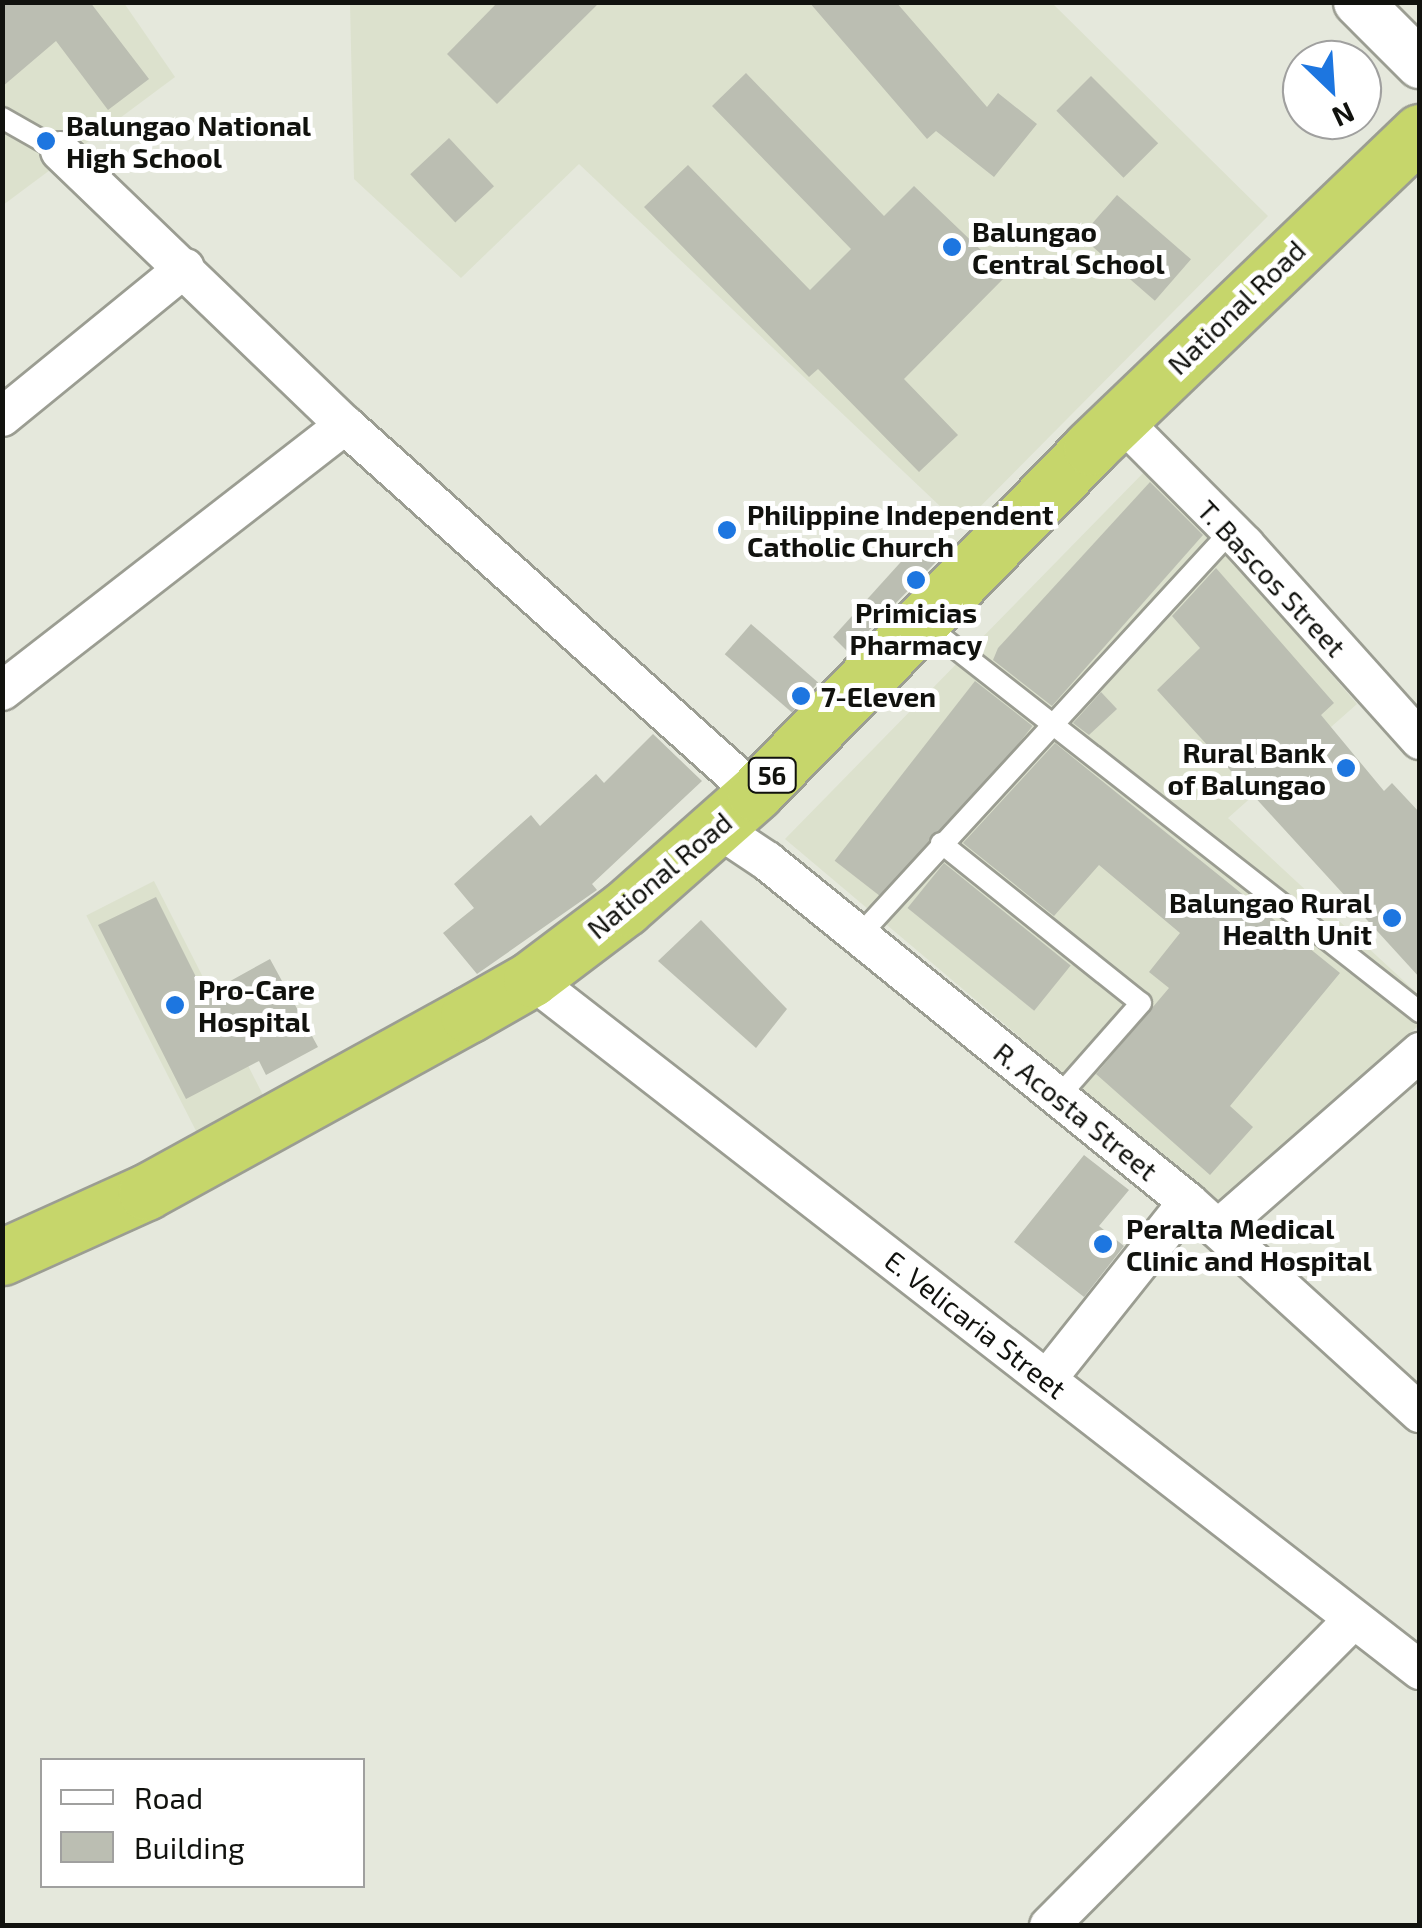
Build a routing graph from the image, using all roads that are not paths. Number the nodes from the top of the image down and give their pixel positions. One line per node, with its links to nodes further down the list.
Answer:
1 (1358, 2): 2 (street)
2 (1420, 64)
3 (2, 118): 5 (lane)
4 (1420, 132): 8 (highway, National Road / 56)
5 (60, 151): 6 (street, R. Acosta Street)
6 (186, 268): 7 (street); 9 (street, R. Acosta Street)
7 (2, 417)
8 (1120, 420): 10 (street, T. Bascos Street); 11 (highway, National Road / 56)
9 (345, 425): 12 (street); 15 (street, R. Acosta Street)
10 (1231, 531): 13 (lane); 14 (street, T. Bascos Street)
11 (922, 622): 13 (lane); 15 (highway, National Road / 56)
12 (2, 692)
13 (1054, 722): 16 (lane); 19 (lane)
14 (1420, 740)
15 (736, 810): 17 (street, R. Acosta Street); 18 (highway, National Road / 56)
16 (941, 843): 17 (lane); 21 (lane)
17 (858, 937): 21 (street, R. Acosta Street)
18 (531, 979): 24 (highway, National Road / 56); 25 (street, E. Velicaria Street)
19 (1420, 1012)
20 (1420, 1052): 23 (street)
21 (1058, 1097): 22 (street, R. Acosta Street)
22 (1188, 1202): 23 (street, R. Acosta Street); 25 (street)
23 (1218, 1229): 26 (street, R. Acosta Street)
24 (2, 1257)
25 (1048, 1379): 27 (street, E. Velicaria Street)
26 (1420, 1413)
27 (1351, 1622): 28 (street, E. Velicaria Street); 29 (street)
28 (1420, 1670)
29 (1049, 1926)

